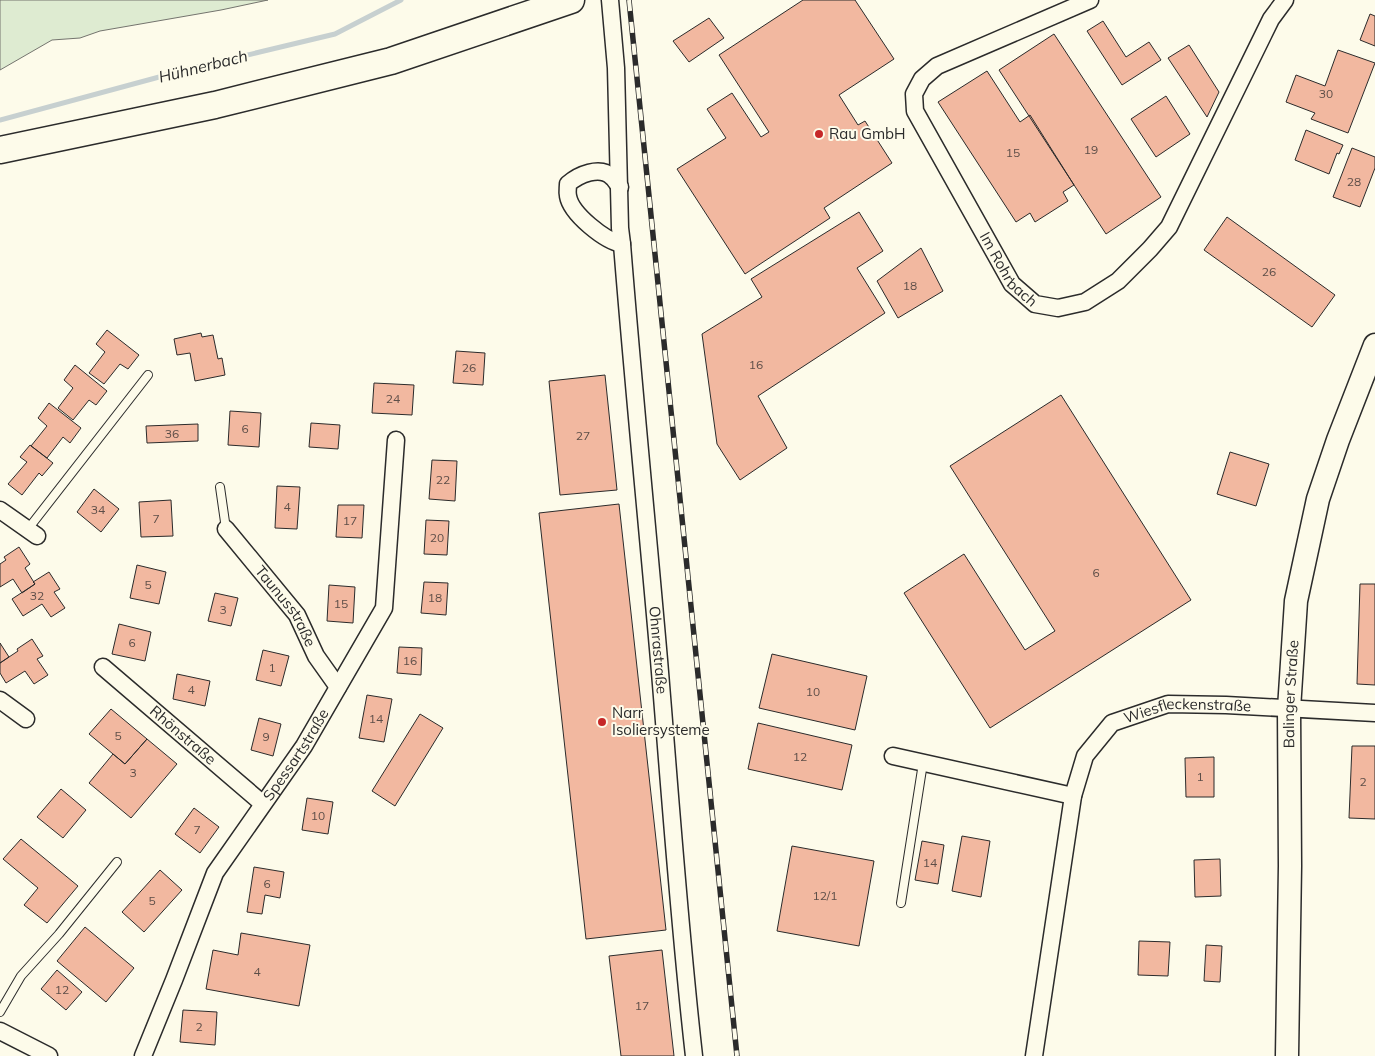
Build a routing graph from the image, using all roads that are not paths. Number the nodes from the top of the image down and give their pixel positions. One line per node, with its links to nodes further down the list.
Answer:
1 (571, 0): 5 (highway)
2 (610, 0): 6 (street, Ohnrastraße)
3 (1090, 0): 4 (street, Im Rohrbach)
4 (1285, 0)
5 (0, 150)
6 (620, 187): 7 (street, Ohnrastraße); 7 (street)
7 (622, 244): 31 (street, Ohnrastraße)
8 (1375, 345): 18 (main road, Balinger Straße)
9 (148, 375): 14 (lane)
10 (396, 440): 16 (street, Spessartstraße)
11 (220, 487): 13 (lane)
12 (0, 510): 14 (street)
13 (226, 529): 16 (street, Taunusstraße)
14 (32, 532)
15 (103, 667): 24 (street, Rhönstraße)
16 (338, 686): 24 (street, Spessartstraße)
17 (0, 700): 20 (street)
18 (1288, 709): 19 (street, Wiesfleckenstraße); 23 (street, Wiesfleckenstraße); 33 (main road, Balinger Straße)
19 (1375, 713)
20 (26, 719)
21 (893, 756): 22 (street)
22 (923, 763): 23 (street); 26 (lane)
23 (1073, 796): 32 (street, Wiesfleckenstraße)
24 (262, 803): 30 (street, Spessartstraße)
25 (117, 862): 27 (lane)
26 (900, 903)
27 (0, 1012)
28 (0, 1031): 29 (street)
29 (49, 1056)
30 (143, 1056)
31 (694, 1056)
32 (1034, 1056)
33 (1287, 1056)

